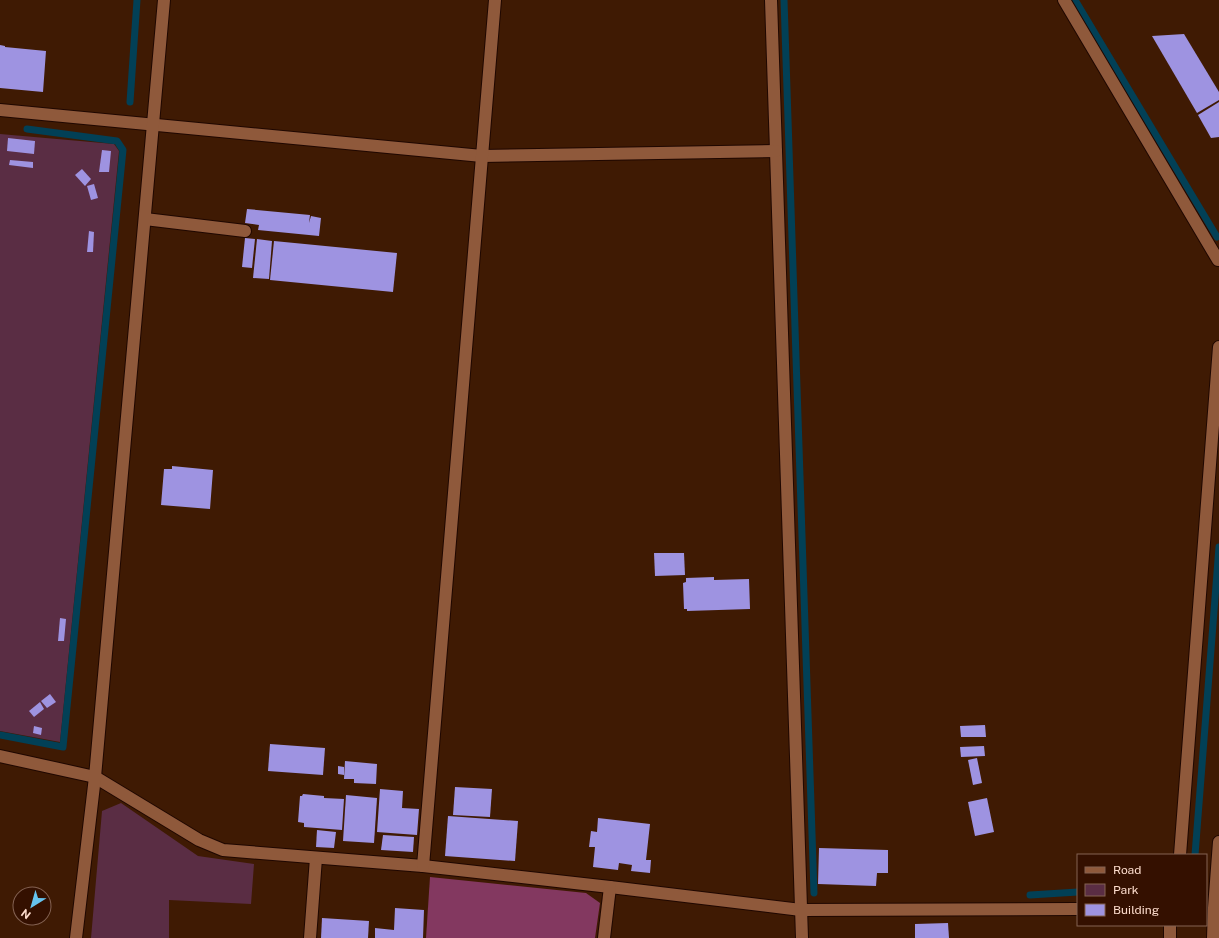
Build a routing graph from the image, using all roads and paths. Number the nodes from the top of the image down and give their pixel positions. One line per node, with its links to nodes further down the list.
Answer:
1 (164, 0): 6 (street)
2 (495, 0): 8 (street)
3 (771, 0): 7 (street)
4 (1064, 0): 11 (street)
5 (0, 110): 6 (street)
6 (153, 125): 8 (street); 9 (street)
7 (776, 151): 8 (street); 22 (street)
8 (482, 156): 18 (street)
9 (145, 219): 10 (street); 14 (street)
10 (245, 231)
11 (1219, 262)
12 (1219, 347): 16 (street)
13 (0, 756): 14 (street)
14 (95, 777): 17 (street); 24 (street)
15 (1219, 842): 20 (street)
16 (1180, 854)
17 (316, 858): 18 (street); 25 (street)
18 (423, 866): 19 (street)
19 (610, 886): 22 (street); 26 (street)
20 (1213, 908): 29 (street)
21 (1077, 909): 22 (street)
22 (801, 910): 27 (street)
23 (1170, 926): 28 (street)
24 (76, 938)
25 (310, 938)
26 (604, 938)
27 (802, 938)
28 (1170, 938)
29 (1213, 938)

